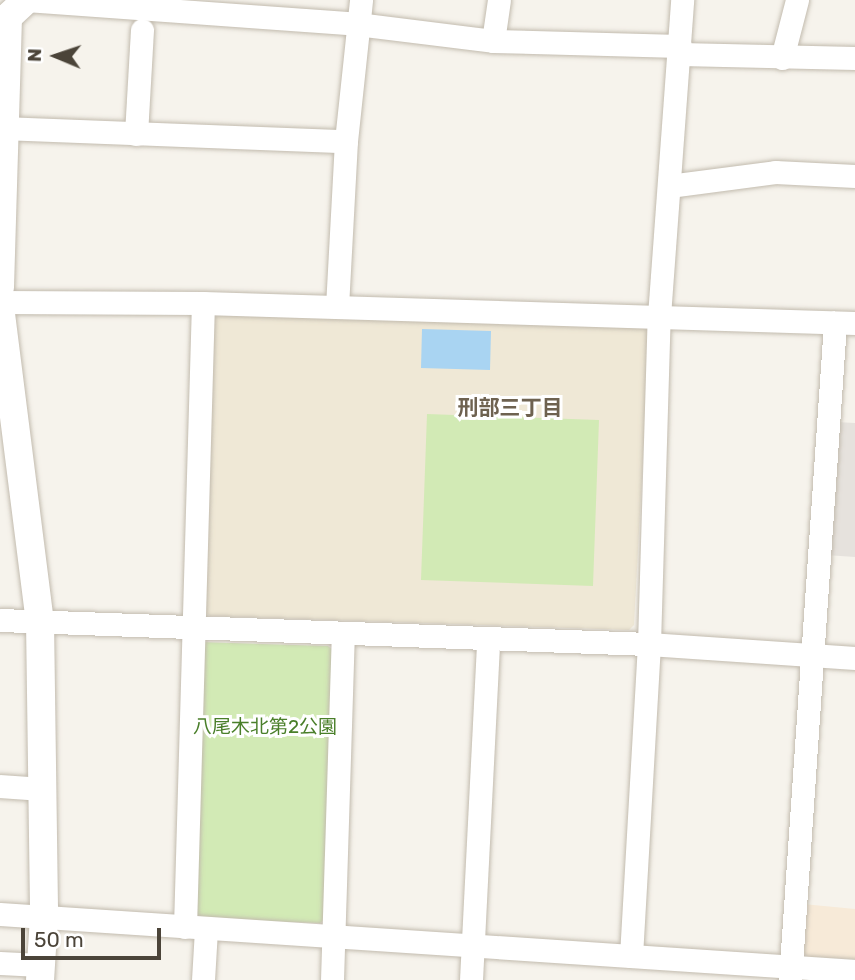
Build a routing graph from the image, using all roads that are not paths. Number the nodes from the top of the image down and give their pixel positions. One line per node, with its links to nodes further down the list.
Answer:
1 (361, 0): 7 (street)
2 (499, 0): 9 (street)
3 (682, 0): 10 (street)
4 (797, 0): 11 (street)
5 (250, 8): 6 (street); 7 (street)
6 (15, 9): 13 (street)
7 (357, 24): 9 (street); 15 (street)
8 (142, 30): 14 (street)
9 (493, 41): 10 (street)
10 (680, 50): 11 (street); 17 (street)
11 (782, 58): 12 (street)
12 (855, 58)
13 (3, 129): 14 (street); 18 (street)
14 (136, 134): 15 (street)
15 (346, 141): 21 (street)
16 (855, 176): 17 (street)
17 (670, 186): 22 (street)
18 (0, 287)
19 (203, 303): 20 (street); 21 (street); 26 (street)
20 (0, 304): 25 (street)
21 (337, 307): 22 (street)
22 (659, 316): 23 (street); 29 (street)
23 (845, 323): 30 (street)
24 (0, 620): 25 (street)
25 (40, 621): 26 (street); 33 (street)
26 (194, 628): 27 (street); 36 (street)
27 (344, 636): 28 (street); 37 (street)
28 (488, 640): 29 (street); 38 (street)
29 (649, 644): 30 (street); 39 (street)
30 (812, 655): 31 (street); 43 (street)
31 (855, 659)
32 (0, 786): 33 (street)
33 (42, 789): 35 (street)
34 (0, 914): 35 (street)
35 (44, 917): 36 (street); 42 (street)
36 (196, 928): 37 (street); 44 (street)
37 (335, 934): 38 (street); 45 (street)
38 (473, 947): 39 (street); 46 (street)
39 (631, 956): 43 (street)
40 (0, 963): 42 (street)
41 (855, 971): 43 (street)
42 (40, 972)
43 (791, 975)
44 (203, 980)
45 (332, 980)
46 (471, 980)

